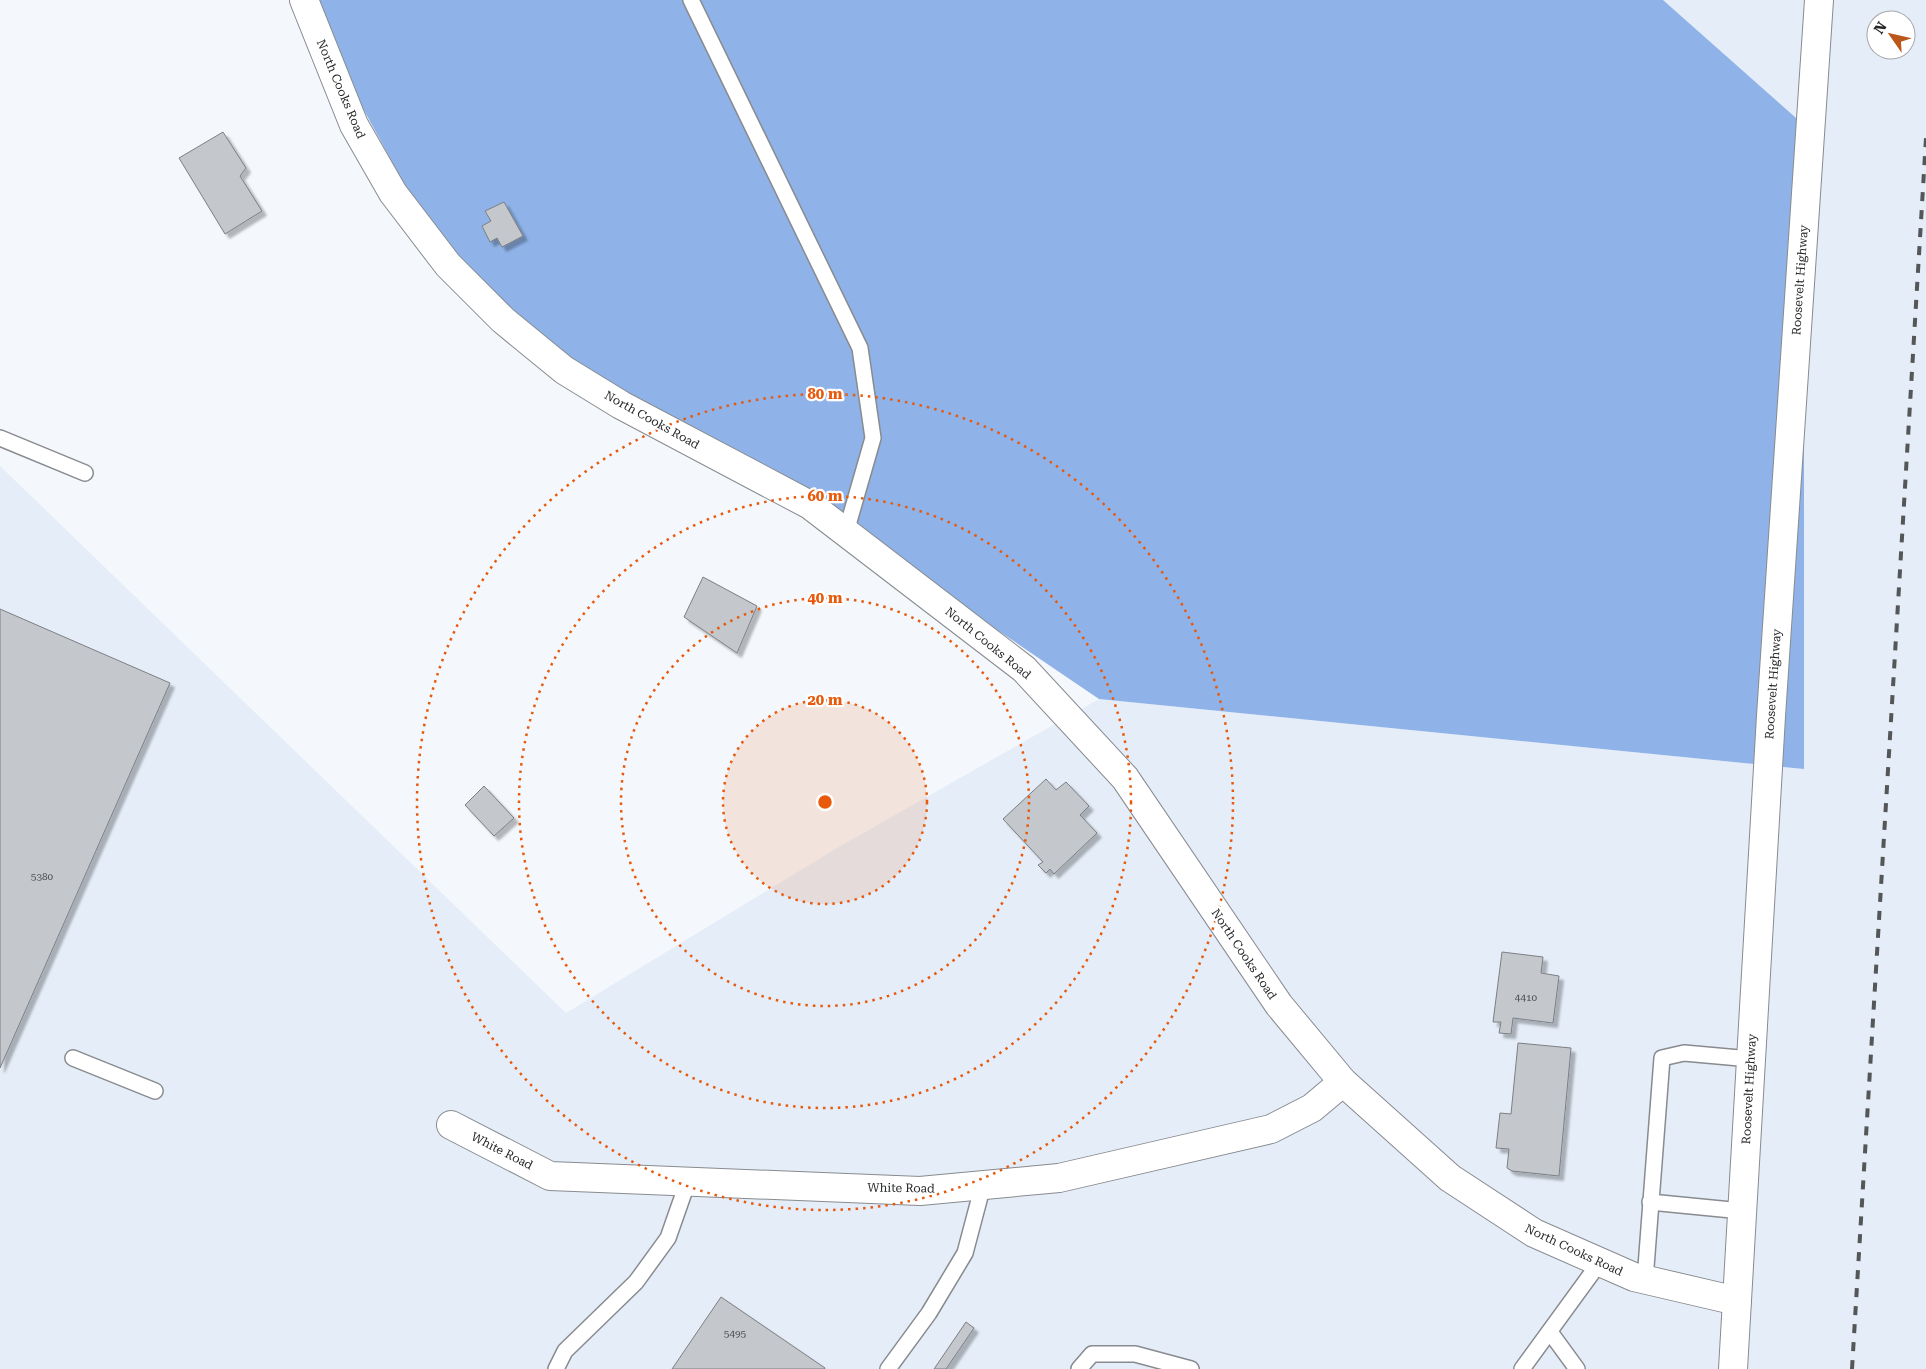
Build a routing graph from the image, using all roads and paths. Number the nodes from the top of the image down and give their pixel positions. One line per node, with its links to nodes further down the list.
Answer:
1 (304, 0): 6 (street, North Cooks Road)
2 (690, 0): 6 (lane)
3 (1819, 0): 8 (street, Roosevelt Highway)
4 (0, 438): 5 (lane)
5 (85, 473)
6 (846, 532): 9 (street, North Cooks Road)
7 (72, 1058): 10 (lane)
8 (1751, 1059): 14 (lane); 15 (street, Roosevelt Highway)
9 (1343, 1082): 13 (street, White Road); 16 (street, North Cooks Road)
10 (155, 1091)
11 (451, 1125): 12 (street, White Road)
12 (688, 1181): 13 (street, White Road); 20 (lane)
13 (983, 1185): 21 (lane)
14 (1650, 1202): 15 (lane); 17 (lane)
15 (1742, 1211): 18 (street, Roosevelt Highway)
16 (1600, 1262): 17 (street, North Cooks Road); 19 (lane)
17 (1645, 1280): 18 (street, North Cooks Road)
18 (1737, 1301): 26 (street, Roosevelt Highway)
19 (1550, 1332): 24 (lane); 25 (lane)
20 (556, 1369)
21 (888, 1369)
22 (1079, 1369): 23 (lane)
23 (1191, 1369)
24 (1522, 1369)
25 (1577, 1369)
26 (1733, 1369)

